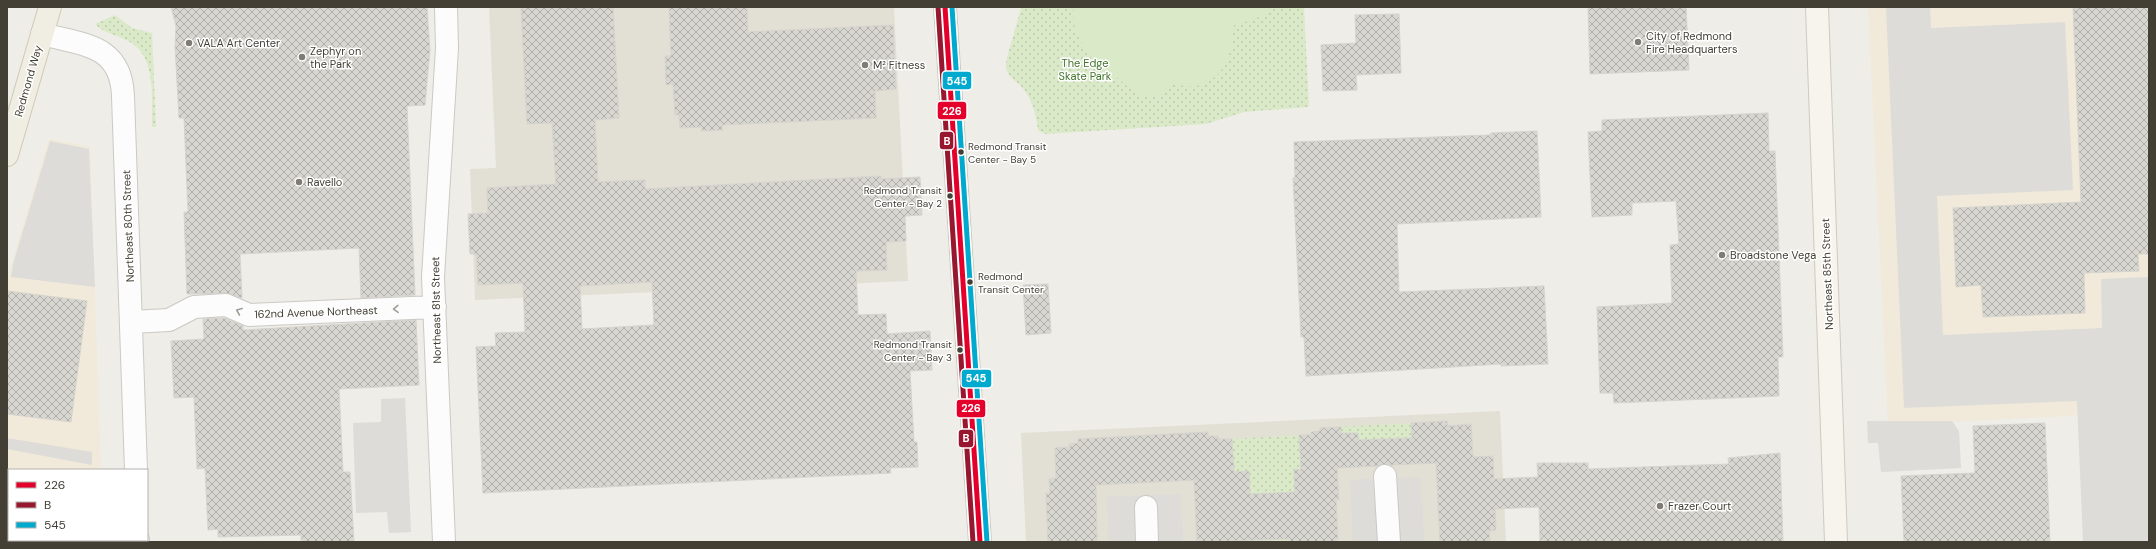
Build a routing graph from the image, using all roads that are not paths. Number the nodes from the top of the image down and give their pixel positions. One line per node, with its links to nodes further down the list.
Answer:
1 (50, 7): 5 (main road, Redmond Way)
2 (446, 7): 7 (street, Northeast 81st Street)
3 (945, 7): 13 (street)
4 (1817, 7): 16 (street, Northeast 85th Street)
5 (42, 34): 6 (main road, Redmond Way); 8 (street, Northeast 80th Street)
6 (7, 155)
7 (435, 307): 8 (street, 162nd Avenue Northeast, one-way to 8); 12 (street, Northeast 81st Street)
8 (131, 322): 9 (street, Northeast 80th Street)
9 (136, 469)
10 (1385, 476): 15 (street)
11 (1146, 507): 14 (street)
12 (444, 542)
13 (980, 542)
14 (1147, 542)
15 (1388, 542)
16 (1836, 542)

